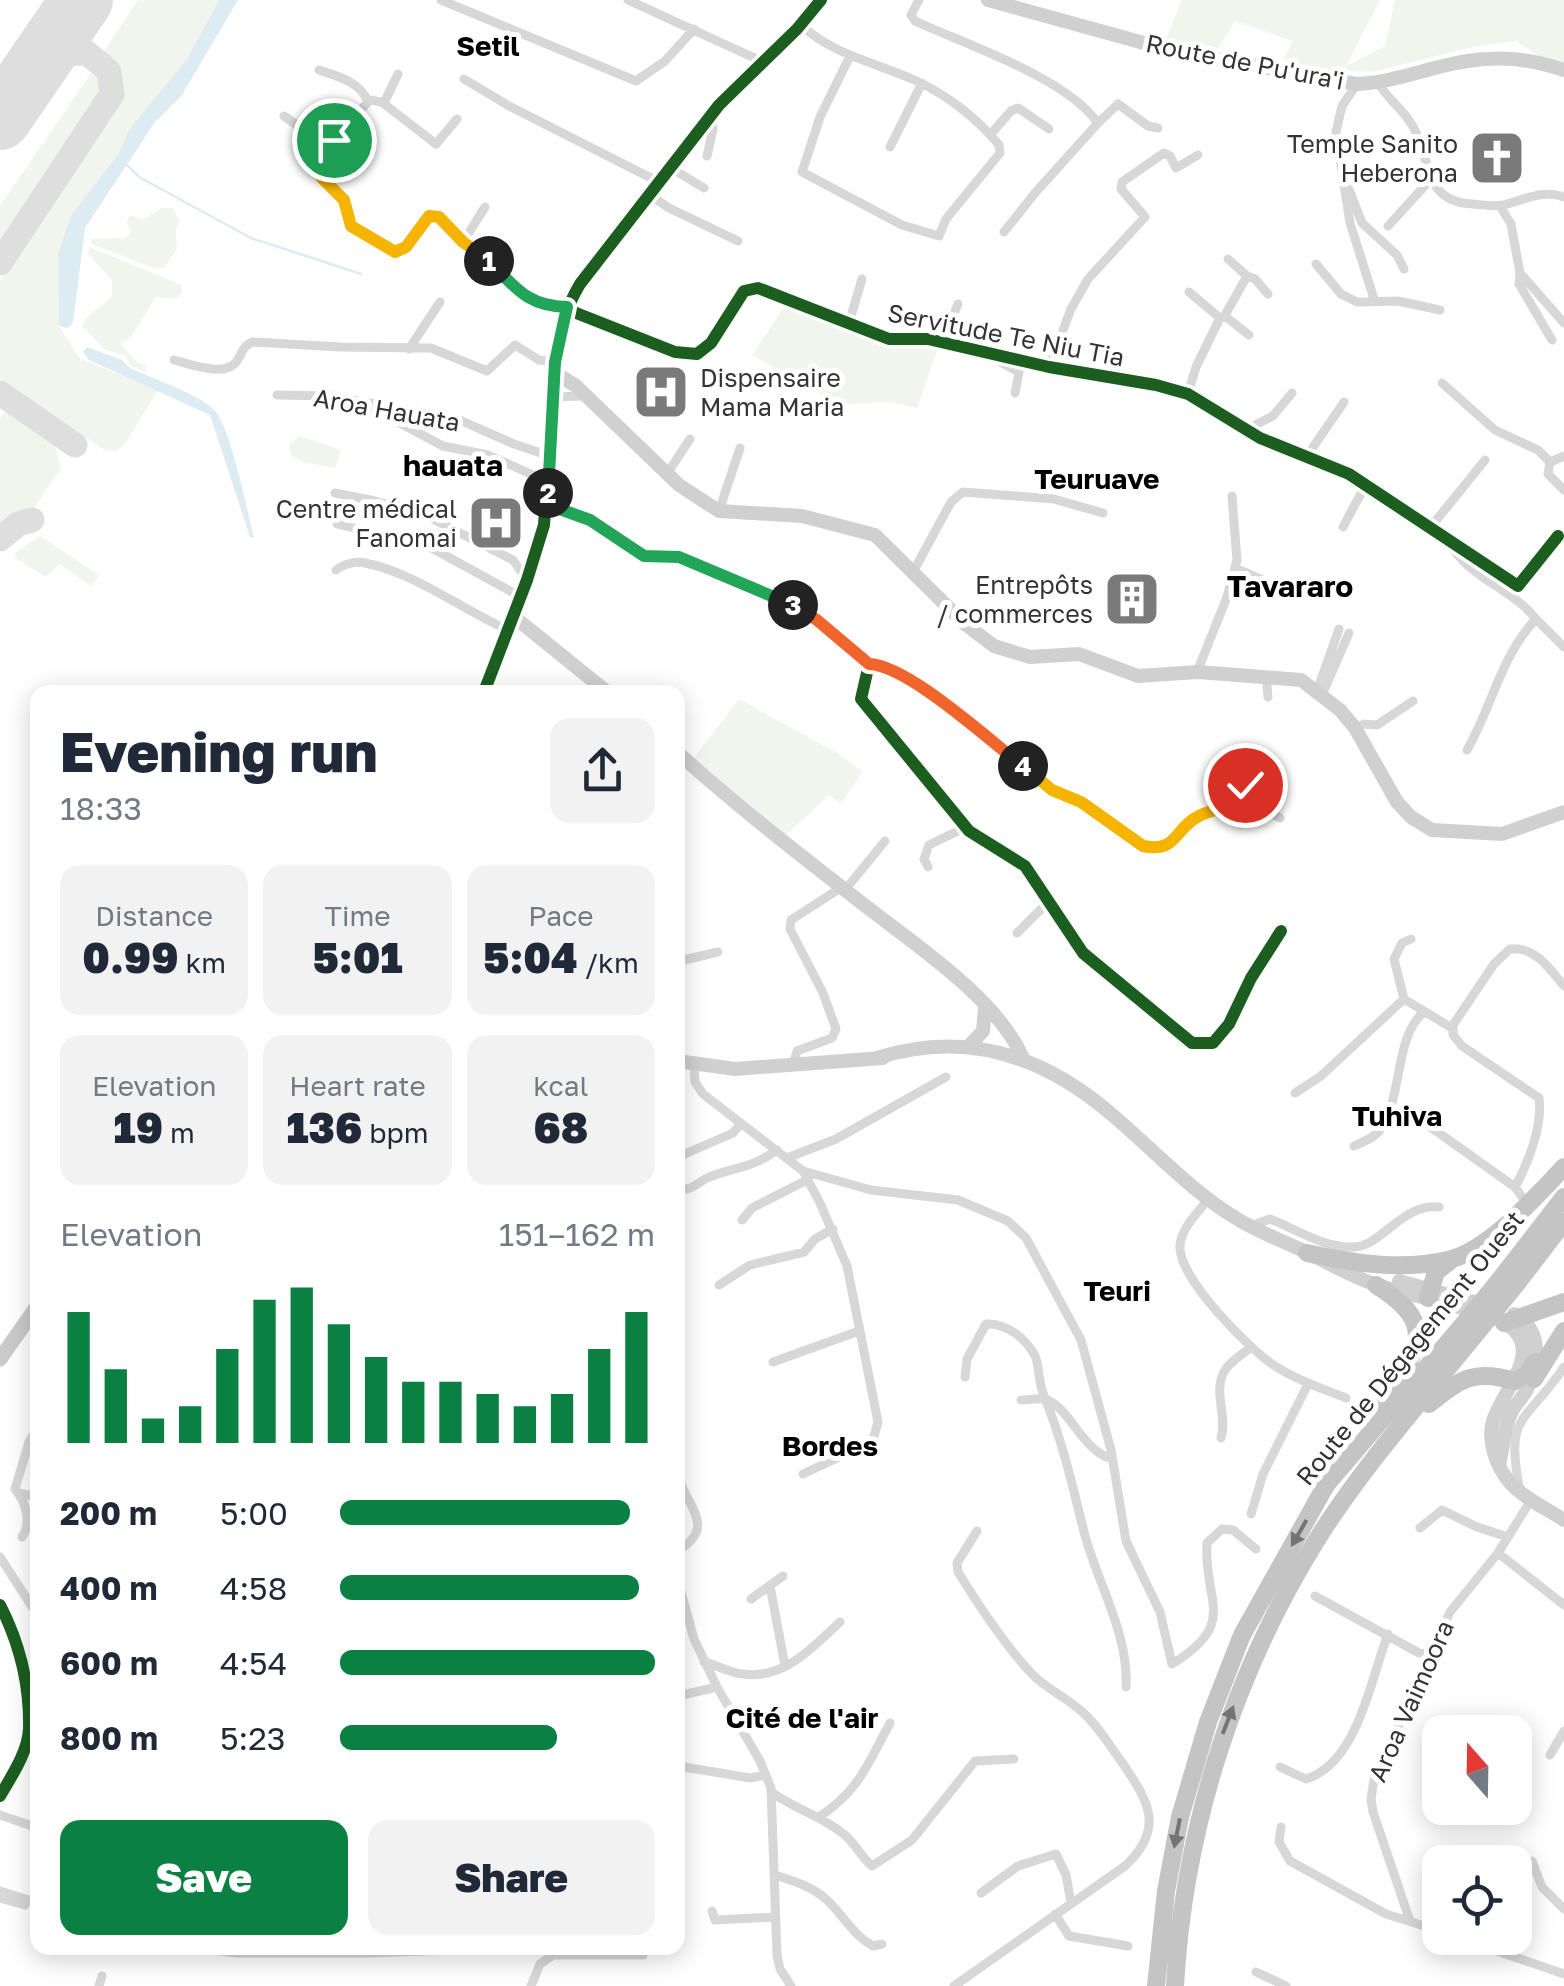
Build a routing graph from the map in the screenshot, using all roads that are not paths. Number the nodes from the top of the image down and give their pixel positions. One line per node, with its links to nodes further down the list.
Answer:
1 (441, 0): 7 (street)
2 (628, 0): 7 (street)
3 (821, 0): 6 (main road)
4 (918, 0): 22 (street)
5 (988, 0): 16 (main road, Route de Pu'ura'i)
6 (800, 24): 8 (street); 9 (main road)
7 (694, 29): 9 (street)
8 (850, 56): 14 (street); 25 (street)
9 (763, 62): 20 (main road)
10 (319, 70): 17 (street)
11 (1564, 70): 15 (main road, Route de Pu'ura'i)
12 (398, 74): 18 (street)
13 (464, 79): 33 (street)
14 (922, 83): 25 (street); 26 (street)
15 (1378, 83): 16 (main road, Route de Pu'ura'i); 32 (street)
16 (1357, 84): 31 (street)
17 (368, 102): 18 (street); 27 (street)
18 (380, 102): 21 (street)
19 (284, 116): 27 (street)
20 (710, 118): 29 (street); 30 (main road)
21 (457, 120)
22 (1098, 123): 23 (street); 39 (street)
23 (1158, 128)
24 (1049, 129): 25 (street)
25 (990, 135)
26 (890, 147)
27 (330, 149): 41 (street)
28 (1198, 155): 65 (street)
29 (707, 156)
30 (670, 168): 33 (main road); 34 (street)
31 (1342, 176): 44 (street); 51 (street)
32 (1431, 179): 36 (street); 38 (street)
33 (655, 188): 40 (street); 53 (main road)
34 (704, 188)
35 (1562, 194): 36 (street)
36 (1500, 206): 45 (street)
37 (484, 207): 41 (street)
38 (1388, 226)
39 (1004, 232)
40 (738, 241)
41 (463, 242): 53 (street)
42 (1228, 259): 46 (street)
43 (1316, 264): 51 (street)
44 (1404, 270)
45 (1520, 272): 57 (street); 59 (street)
46 (1246, 276): 49 (street); 55 (street)
47 (862, 279): 56 (street)
48 (1189, 292): 55 (street)
49 (1268, 294)
50 (440, 302): 61 (street)
51 (1376, 302): 54 (street)
52 (958, 304): 60 (street)
53 (567, 308): 56 (street, Servitude Te Niu Tia); 64 (main road)
54 (1440, 310)
55 (1222, 318): 58 (street); 69 (street)
56 (849, 322): 60 (street, Servitude Te Niu Tia)
57 (1564, 323)
58 (1249, 334)
59 (1552, 340)
60 (942, 342): 62 (street, Servitude Te Niu Tia)
61 (410, 349): 63 (street); 64 (street)
62 (996, 355): 65 (street, Servitude Te Niu Tia); 67 (street)
63 (174, 360)
64 (554, 367): 71 (main road); 72 (main road)
65 (1049, 368): 69 (street, Servitude Te Niu Tia)
66 (1442, 383): 82 (street)
67 (1015, 393)
68 (1292, 393): 75 (street)
69 (1188, 394): 75 (street, Servitude Te Niu Tia)
70 (278, 395): 78 (street, Aroa Hauata)
71 (588, 396): 72 (street); 83 (main road)
72 (552, 397): 78 (main road)
73 (1344, 402): 79 (street)
74 (323, 403): 84 (street)
75 (1250, 432): 79 (street, Servitude Te Niu Tia)
76 (690, 438): 83 (street)
77 (740, 448): 90 (street)
78 (550, 456): 84 (main road)
79 (1308, 456): 85 (street, Servitude Te Niu Tia)
80 (1564, 456): 82 (street)
81 (1485, 460): 94 (street)
82 (1550, 462): 86 (street)
83 (667, 474): 90 (main road)
84 (548, 482): 89 (main road)
85 (1366, 484): 93 (street); 94 (street, Servitude Te Niu Tia)
86 (1564, 490)
87 (335, 494): 101 (street)
88 (1232, 496): 97 (street)
89 (546, 504): 101 (main road); 106 (street)
90 (720, 511): 99 (main road)
91 (1103, 514): 99 (street)
92 (338, 524): 101 (street)
93 (1342, 527)
94 (1430, 528): 96 (street, Servitude Te Niu Tia)
95 (1558, 536): 96 (street)
96 (1448, 540): 102 (street)
97 (1235, 568): 100 (street); 107 (street)
98 (336, 570): 103 (street)
99 (913, 572): 107 (main road)
100 (1274, 585)
101 (524, 588): 103 (main road)
102 (1536, 620): 105 (street); 115 (street)
103 (511, 623): 109 (main road); 110 (main road)
104 (1344, 631): 111 (street)
105 (1564, 646)
106 (869, 664): 118 (street); 121 (street)
107 (1197, 672): 108 (main road)
108 (1266, 676): 111 (main road); 112 (street)
109 (487, 685)
110 (597, 685)
111 (1319, 693): 114 (main road)
112 (1268, 696)
113 (1413, 701): 114 (street)
114 (1355, 728): 119 (main road)
115 (1467, 750)
116 (685, 759): 124 (main road)
117 (1245, 785): 118 (street)
118 (1232, 805): 120 (street)
119 (1564, 812)
120 (1280, 818)
121 (966, 826): 123 (street); 125 (street)
122 (886, 841): 124 (street)
123 (928, 867)
124 (844, 888): 134 (main road); 142 (street)
125 (1049, 901): 126 (street); 127 (street)
126 (1281, 931)
127 (1017, 933)
128 (1411, 939): 132 (street)
129 (718, 952): 130 (street)
130 (685, 960)
131 (1564, 986): 135 (street)
132 (1404, 999): 133 (street); 145 (street)
133 (1424, 1012): 135 (street); 148 (street)
134 (986, 1015): 136 (main road); 137 (main road); 139 (main road)
135 (1452, 1028): 154 (street)
136 (968, 1047): 137 (main road); 138 (main road)
137 (999, 1055): 138 (main road); 139 (main road); 144 (main road)
138 (878, 1058): 142 (main road)
139 (1023, 1058): 144 (main road)
140 (685, 1062): 141 (main road)
141 (694, 1064): 142 (main road); 146 (street)
142 (793, 1066)
143 (946, 1077): 151 (street)
144 (1064, 1081): 157 (main road)
145 (1295, 1093)
146 (741, 1123): 149 (street); 150 (street)
147 (1429, 1126): 154 (street)
148 (1354, 1146)
149 (777, 1150): 151 (street); 155 (street)
150 (685, 1154)
151 (788, 1158): 153 (street)
152 (1564, 1168): 158 (highway)
153 (805, 1175): 160 (street); 163 (street); 189 (street)
154 (1514, 1187): 158 (street)
155 (685, 1190)
156 (1564, 1198): 172 (highway, Route de Dégagement Ouest, bridge)
157 (1208, 1199): 162 (main road); 175 (street)
158 (1527, 1204): 165 (highway)
159 (1439, 1206): 162 (street)
160 (742, 1220)
161 (1564, 1222): 172 (highway, Route de Dégagement Ouest, bridge)
162 (1250, 1226): 164 (main road)
163 (833, 1229): 167 (street); 173 (street)
164 (1307, 1253): 165 (highway); 166 (main road); 168 (main road)
165 (1450, 1260): 168 (highway)
166 (1376, 1285): 168 (main road); 191 (highway)
167 (719, 1286)
168 (1430, 1293): 171 (main road)
169 (1564, 1302): 171 (highway)
170 (30, 1316): 176 (main road)
171 (1511, 1319): 178 (main road); 182 (main road)
172 (1475, 1322): 186 (highway, Route de Dégagement Ouest); 191 (highway, Route de Dégagement Ouest)
173 (859, 1331): 177 (street); 190 (street)
174 (1564, 1331): 182 (highway)
175 (1251, 1347): 181 (street); 187 (street)
176 (0, 1359)
177 (773, 1362)
178 (1535, 1362): 182 (highway)
179 (1564, 1367): 195 (street)
180 (964, 1377): 185 (street)
181 (1308, 1384): 183 (street); 196 (street)
182 (1522, 1384): 186 (highway); 195 (main road)
183 (1346, 1398)
184 (1020, 1400): 185 (street)
185 (1046, 1400): 189 (street); 221 (street)
186 (1405, 1422): 260 (highway, Route de Dégagement Ouest, one-way to 186)
187 (1220, 1438)
188 (30, 1440): 193 (street)
189 (1112, 1458): 203 (street)
190 (802, 1474)
191 (1326, 1485): 259 (highway, Route de Dégagement Ouest, one-way to 259)
192 (685, 1490): 202 (street)
193 (19, 1493): 194 (street); 200 (street)
194 (30, 1495)
195 (1525, 1496): 197 (main road); 201 (street, Aroa Vaimoora)
196 (1251, 1514)
197 (1564, 1520)
198 (1420, 1528): 201 (street)
199 (977, 1531): 243 (street)
200 (22, 1537)
201 (1508, 1537): 204 (street, Aroa Vaimoora)
202 (685, 1545)
203 (1256, 1549)
204 (1498, 1553): 212 (street); 217 (street, Aroa Vaimoora)
205 (0, 1557): 210 (street)
206 (784, 1576): 207 (street)
207 (770, 1586): 209 (street); 219 (street)
208 (1315, 1596): 216 (street)
209 (750, 1599)
210 (30, 1604)
211 (0, 1605): 215 (main road)
212 (1564, 1605)
213 (685, 1606): 218 (street)
214 (840, 1622): 219 (street)
215 (6, 1631): 223 (main road)
216 (1388, 1634): 217 (street); 230 (street)
217 (1430, 1654): 248 (street, Aroa Vaimoora)
218 (704, 1662): 219 (street); 220 (street)
219 (786, 1666)
220 (717, 1687): 222 (street); 231 (street)
221 (1126, 1687)
222 (685, 1694)
223 (27, 1716): 224 (street); 233 (main road)
224 (30, 1721)
225 (890, 1722): 235 (street)
226 (1564, 1731): 227 (street)
227 (1550, 1755)
228 (1014, 1759): 235 (street)
229 (685, 1767): 231 (street)
230 (1280, 1767)
231 (766, 1776): 232 (street)
232 (772, 1792): 235 (street); 239 (street)
233 (0, 1796)
234 (0, 1814): 236 (street)
235 (819, 1817)
236 (30, 1825)
237 (1281, 1827): 248 (street)
238 (1532, 1861): 244 (street)
239 (775, 1874): 247 (street); 250 (street)
240 (981, 1893): 243 (street)
241 (0, 1894): 242 (street)
242 (30, 1903)
243 (1071, 1903): 246 (street)
244 (1564, 1909)
245 (712, 1911): 247 (street)
246 (1055, 1914): 251 (street); 256 (street)
247 (775, 1917): 258 (street)
248 (1410, 1921): 249 (street)
249 (1422, 1925)
250 (882, 1944)
251 (1128, 1946)
252 (643, 1955): 257 (street)
253 (1509, 1955): 255 (street)
254 (1256, 1972): 261 (street)
255 (1564, 1974)
256 (962, 1984)
257 (531, 1986)
258 (791, 1986)
259 (1156, 1986)
260 (1175, 1986)
261 (1286, 1986)

